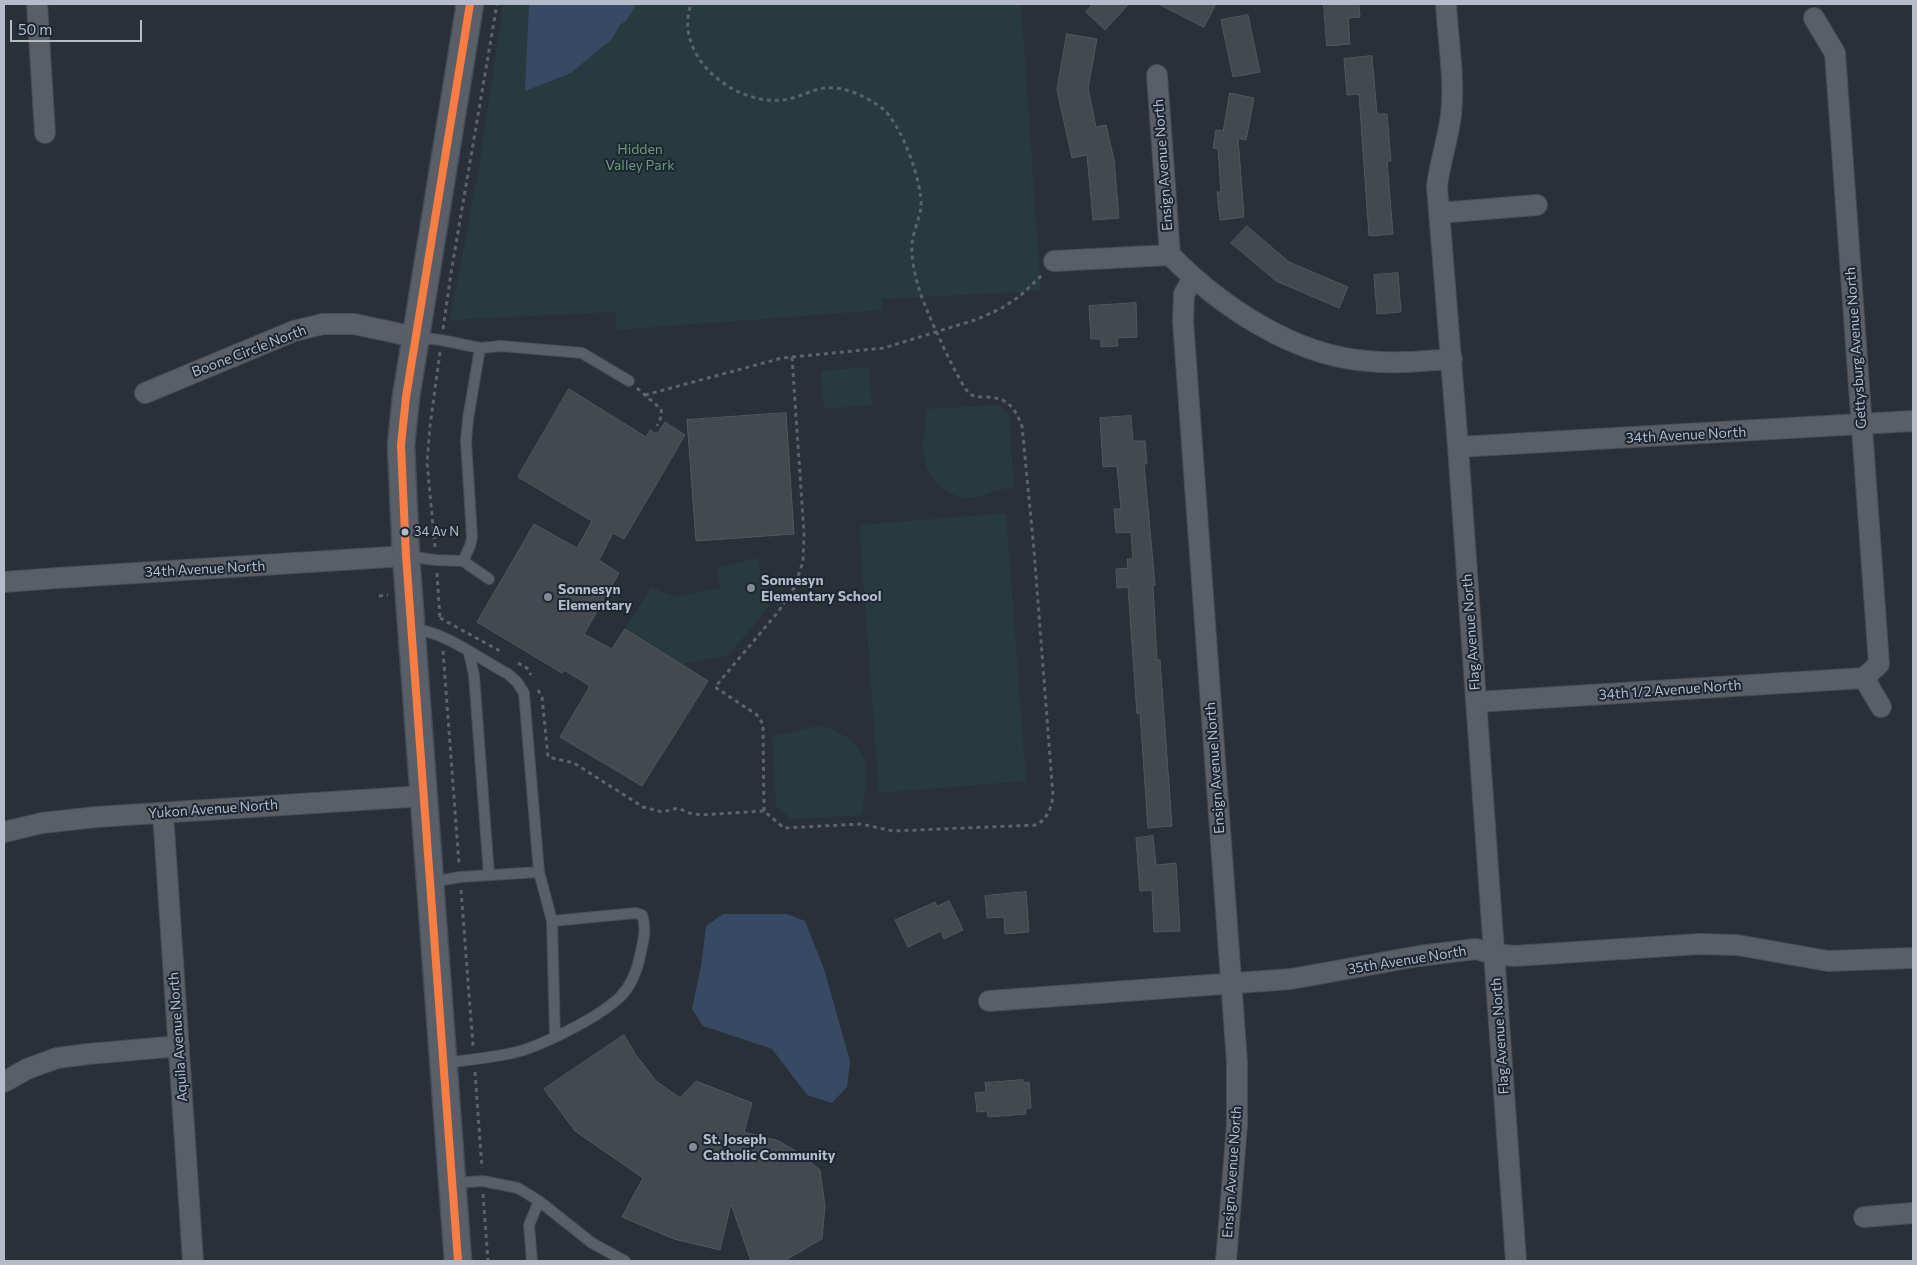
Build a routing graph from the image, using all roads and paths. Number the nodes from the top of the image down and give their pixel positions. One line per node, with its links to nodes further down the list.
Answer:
1 (36, 4): 7 (street)
2 (470, 4): 14 (street)
3 (691, 4): 13 (path)
4 (1446, 4): 9 (street, Flag Avenue North)
5 (1814, 18): 22 (street, Gettysburg Avenue North)
6 (1157, 75): 10 (street, Ensign Avenue North)
7 (45, 133)
8 (1537, 205): 9 (street)
9 (1439, 213): 17 (street, Flag Avenue North)
10 (1170, 255): 11 (street); 12 (street)
11 (1054, 261): 13 (path)
12 (1193, 278): 17 (street); 47 (street, Ensign Avenue North)
13 (937, 332): 16 (path); 38 (path)
14 (415, 337): 15 (lane); 19 (street, Boone Circle North); 25 (street)
15 (480, 348): 18 (lane); 26 (lane)
16 (792, 357): 20 (path); 38 (path)
17 (1452, 359): 24 (street, Flag Avenue North)
18 (629, 381): 20 (path)
19 (145, 393)
20 (645, 395): 23 (path)
21 (1913, 421): 22 (street, 34th Avenue North)
22 (1862, 424): 24 (street, 34th Avenue North); 34 (street, Gettysburg Avenue North)
23 (657, 426)
24 (1458, 447): 35 (street, Flag Avenue North)
25 (406, 556): 26 (lane); 28 (street, 34th Avenue North); 30 (street)
26 (463, 561): 27 (lane)
27 (490, 579)
28 (4, 582)
29 (440, 618): 32 (path)
30 (412, 628): 31 (lane); 37 (street)
31 (469, 652): 41 (lane); 42 (lane)
32 (503, 654)
33 (511, 658): 38 (path)
34 (1864, 678): 35 (street, 34th 1/2 Avenue North); 36 (street)
35 (1476, 702): 45 (street, Flag Avenue North)
36 (1881, 707)
37 (424, 796): 39 (street, Yukon Avenue North); 43 (street)
38 (764, 811)
39 (162, 812): 40 (street, Yukon Avenue North); 50 (street, Aquila Avenue North)
40 (4, 832)
41 (538, 872): 42 (lane); 44 (lane)
42 (489, 875): 43 (lane)
43 (431, 883): 51 (street)
44 (552, 921): 49 (lane); 49 (lane)
45 (1493, 954): 46 (street, 35th Avenue North); 47 (street, 35th Avenue North); 62 (street, Flag Avenue North)
46 (1913, 958)
47 (1230, 983): 48 (street, 35th Avenue North); 61 (street, Ensign Avenue North)
48 (989, 1001)
49 (555, 1036): 51 (lane)
50 (179, 1046): 52 (street); 57 (street, Aquila Avenue North)
51 (444, 1063): 53 (street)
52 (4, 1082)
53 (454, 1183): 54 (lane); 58 (street)
54 (539, 1201): 59 (lane); 60 (lane)
55 (1913, 1214): 56 (street)
56 (1864, 1217)
57 (193, 1261)
58 (458, 1261)
59 (532, 1261)
60 (625, 1261)
61 (1226, 1261)
62 (1516, 1261)

